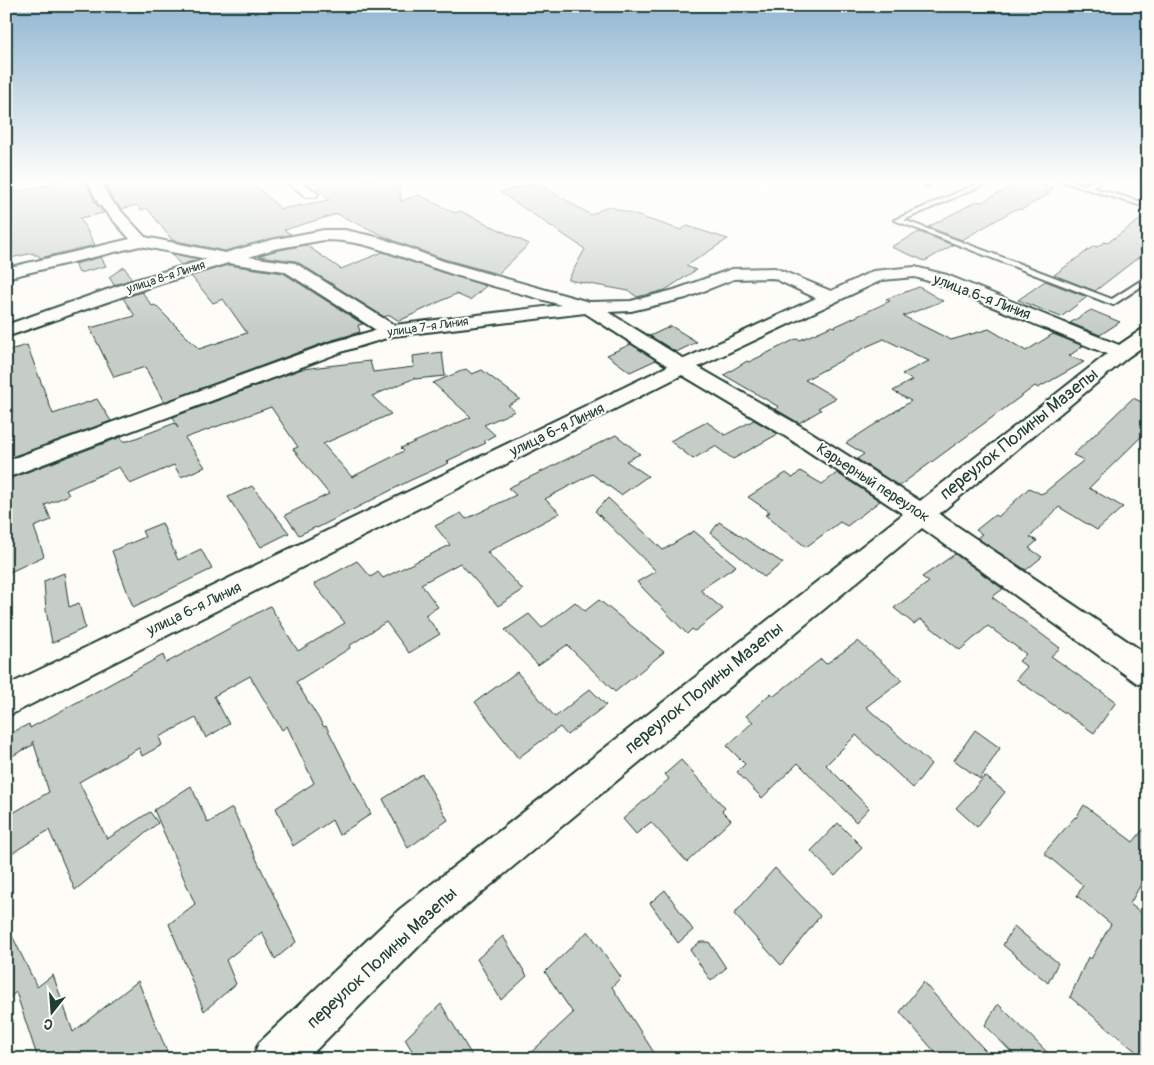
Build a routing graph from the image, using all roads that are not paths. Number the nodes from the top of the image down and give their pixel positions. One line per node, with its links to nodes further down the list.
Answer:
1 (130, 230): 3 (street)
2 (923, 230): 6 (lane)
3 (140, 241): 4 (street); 5 (street)
4 (225, 258): 8 (street, улица 8-я Линия); 9 (street, улица 8-я Линия); 10 (street)
5 (6, 273)
6 (1148, 278)
7 (832, 298): 8 (street, улица 7-я Линия); 12 (street, улица 6-я Линия); 13 (street, улица 6-я Линия)
8 (588, 307): 10 (street, улица 7-я Линия); 13 (street, Карьерный переулок)
9 (6, 331)
10 (391, 331): 14 (street, улица 7-я Линия)
11 (1148, 334): 12 (street, переулок Полины Мазепы)
12 (1120, 353): 15 (street, переулок Полины Мазепы)
13 (683, 367): 15 (street, Карьерный переулок); 17 (street, улица 6-я Линия)
14 (6, 470)
15 (920, 513): 16 (street, Карьерный переулок); 18 (street, переулок Полины Мазепы)
16 (1148, 673)
17 (6, 702)
18 (274, 1059)

